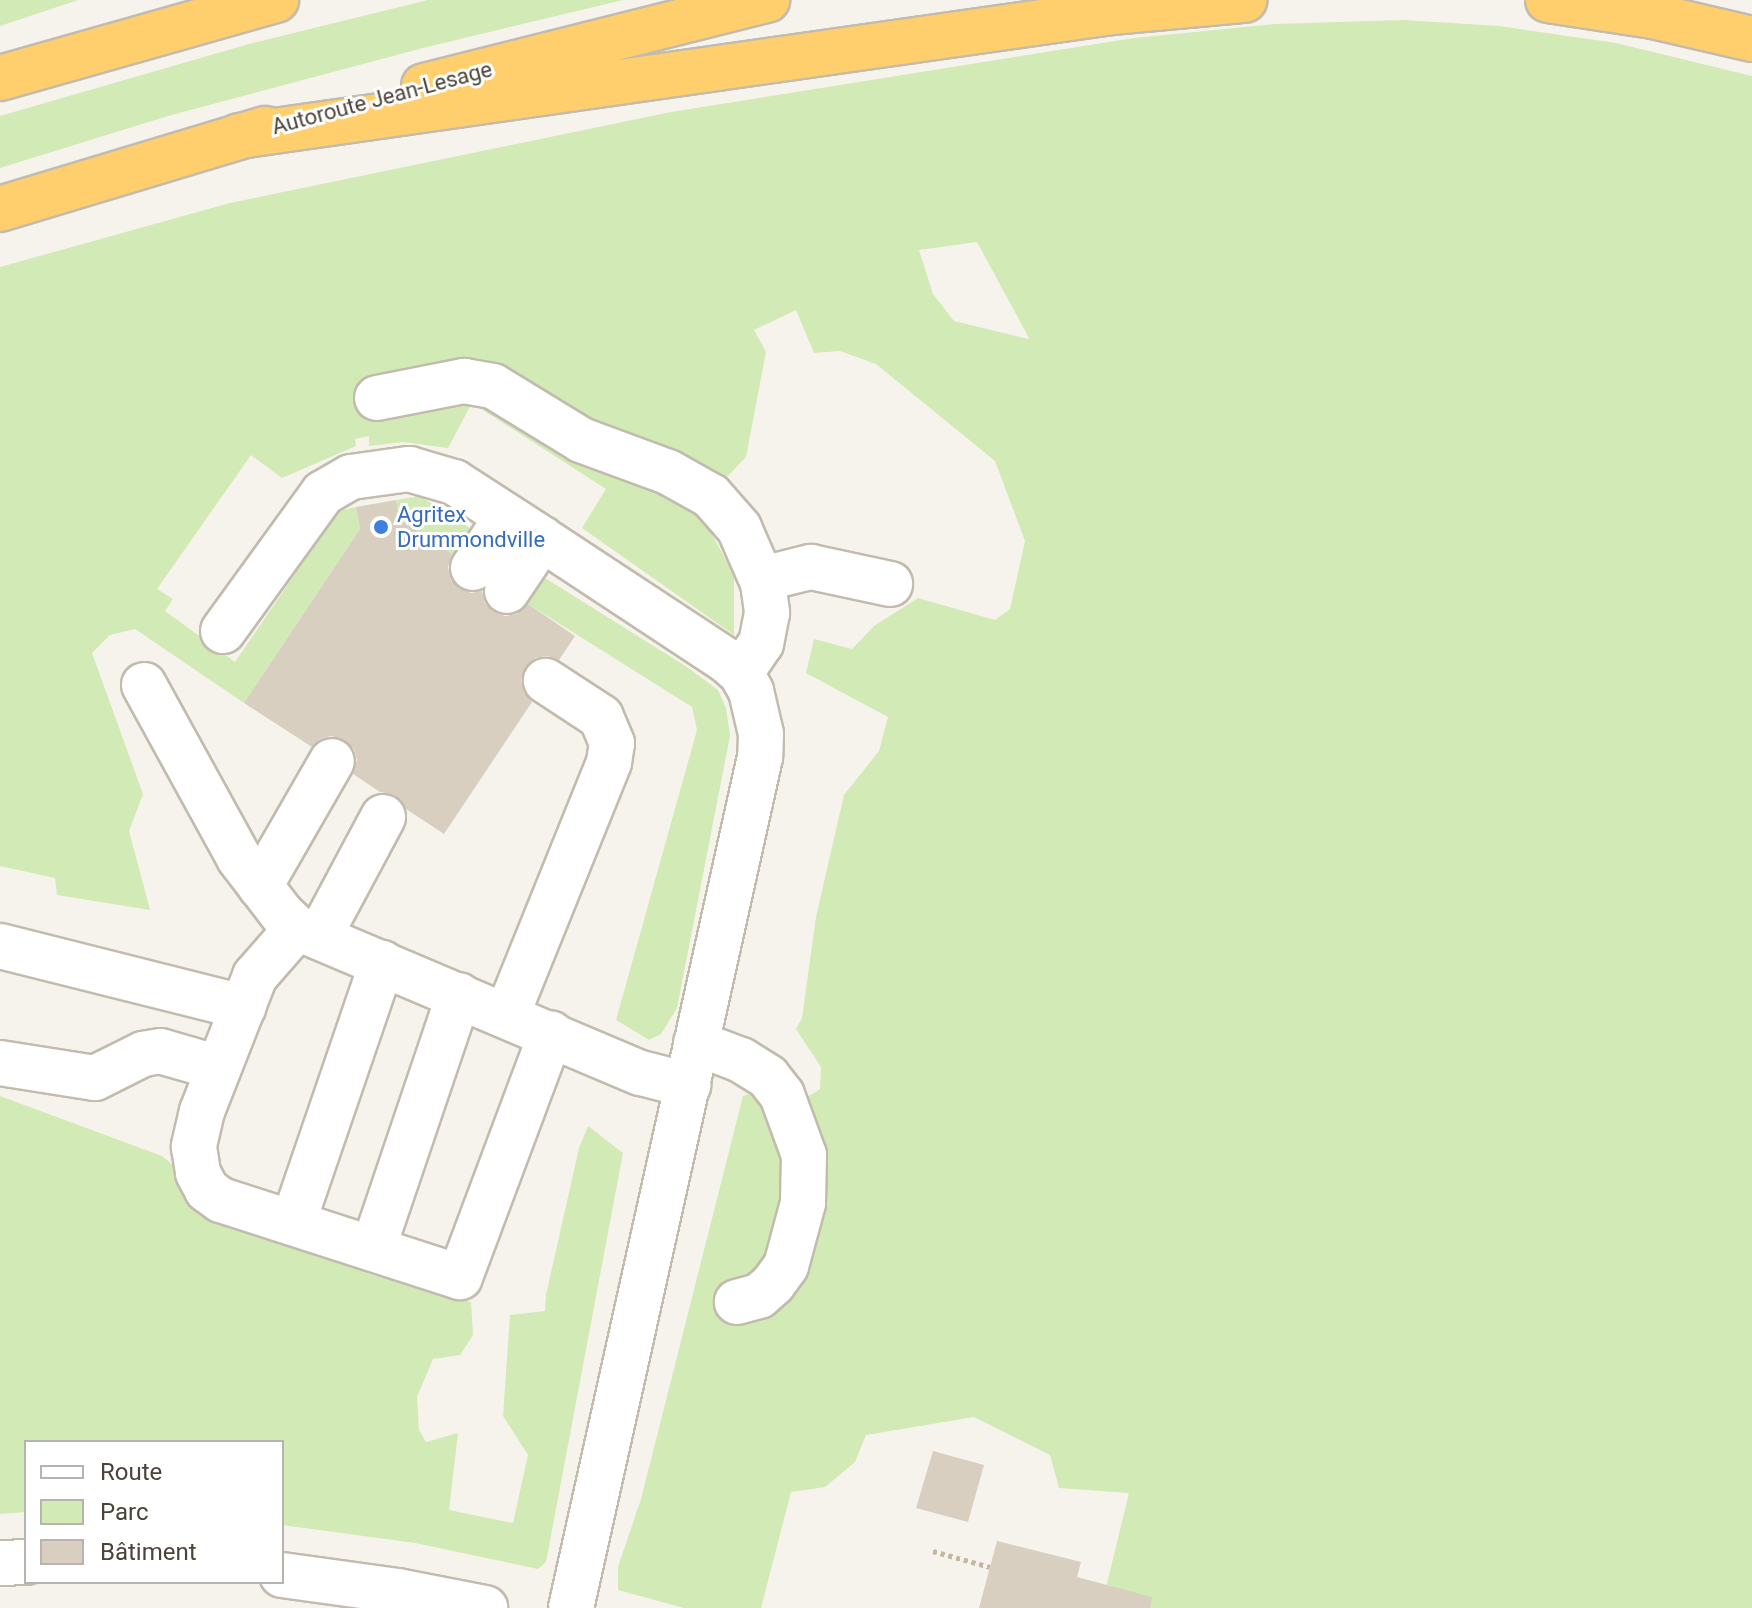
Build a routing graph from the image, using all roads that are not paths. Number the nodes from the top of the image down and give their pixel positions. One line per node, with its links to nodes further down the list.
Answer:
1 (276, 0): 6 (highway)
2 (767, 0): 7 (highway, Autoroute Jean-Lesage)
3 (1244, 0): 7 (highway)
4 (1548, 0): 5 (highway)
5 (1752, 39)
6 (0, 78)
7 (239, 136): 8 (highway, Autoroute Jean-Lesage)
8 (0, 209)
9 (377, 398): 12 (street)
10 (525, 528): 11 (street); 14 (street); 15 (street)
11 (490, 579)
12 (763, 583): 13 (street); 15 (street)
13 (890, 584)
14 (223, 631)
15 (741, 673): 29 (street)
16 (546, 681): 26 (street)
17 (144, 685): 20 (street)
18 (332, 761): 20 (street)
19 (383, 817): 21 (street)
20 (260, 886): 21 (street)
21 (308, 932): 23 (street); 25 (street)
22 (0, 946): 25 (street)
23 (382, 963): 24 (street); 31 (street)
24 (459, 995): 26 (street); 32 (street)
25 (243, 1007): 30 (street)
26 (507, 1015): 27 (street)
27 (551, 1033): 29 (street); 32 (street)
28 (0, 1063): 30 (street)
29 (692, 1064): 33 (street); 38 (street)
30 (219, 1068): 31 (street)
31 (293, 1223): 32 (street)
32 (373, 1249)
33 (737, 1302)
34 (24, 1562): 35 (street)
35 (0, 1563)
36 (284, 1575): 37 (street)
37 (485, 1608)
38 (571, 1608)

